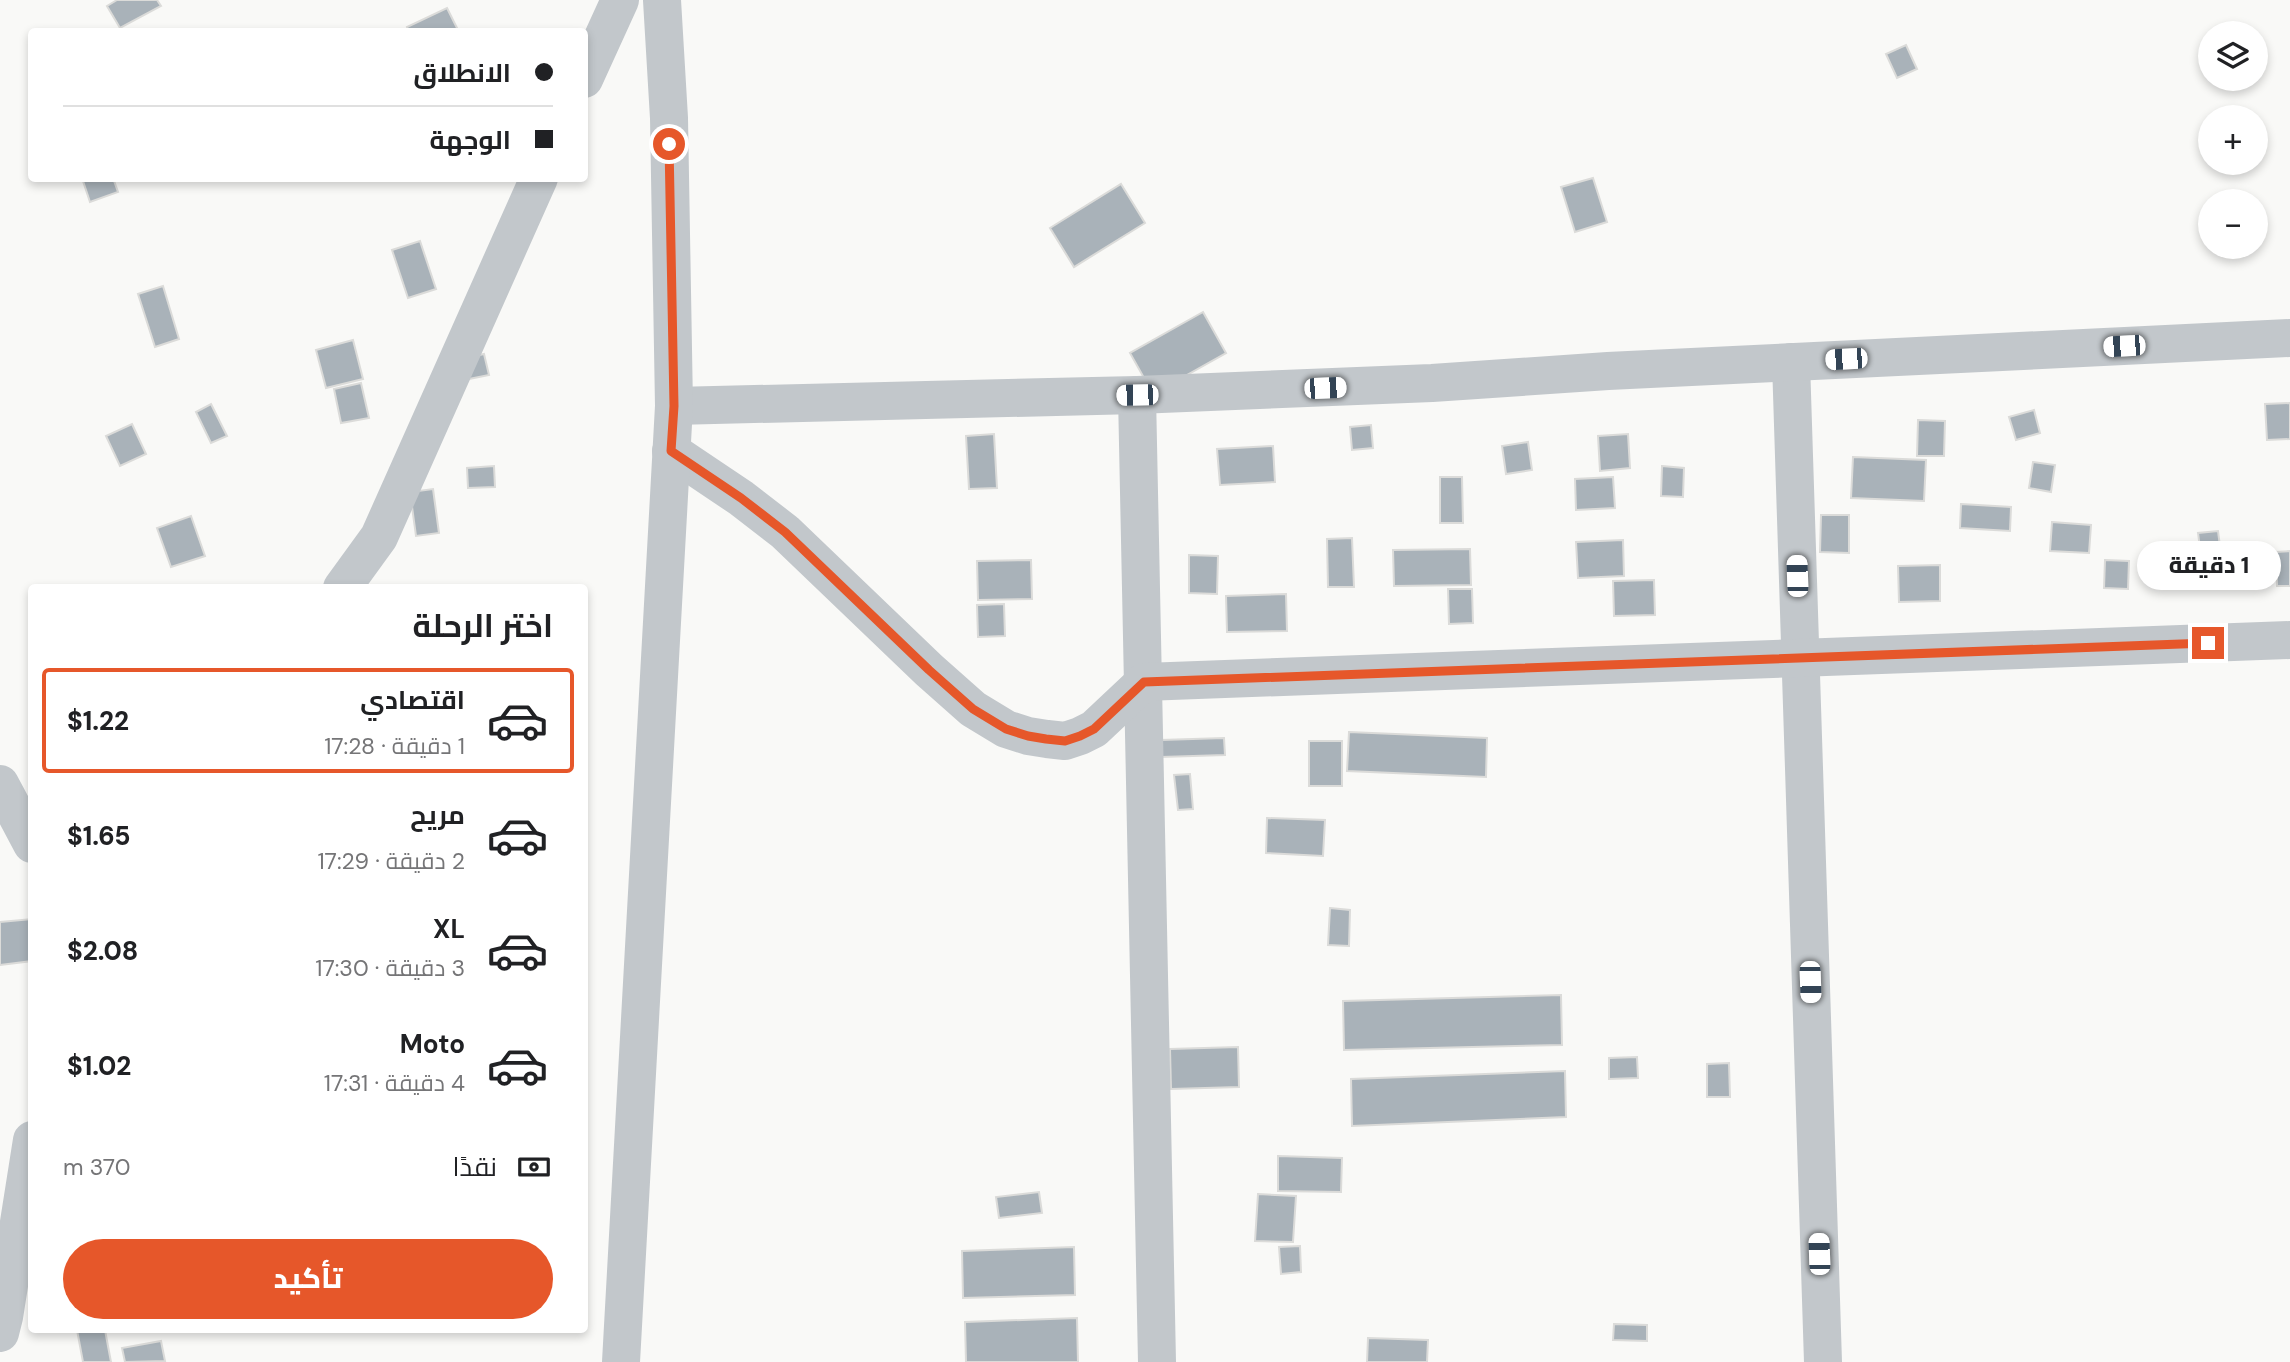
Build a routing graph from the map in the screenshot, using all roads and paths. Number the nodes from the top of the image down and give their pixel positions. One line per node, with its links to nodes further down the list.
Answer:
1 (620, 0): 3 (street)
2 (662, 0): 8 (street)
3 (588, 70)
4 (537, 182): 10 (street)
5 (2290, 338): 6 (street)
6 (1791, 362): 7 (street); 12 (street)
7 (1137, 395): 8 (street); 13 (street)
8 (674, 406): 9 (street)
9 (671, 451): 13 (street); 18 (street)
10 (345, 584)
11 (2290, 640): 12 (street)
12 (1799, 657): 13 (street); 20 (street)
13 (1144, 682): 19 (street)
14 (0, 784): 15 (street)
15 (28, 836)
16 (28, 1165): 17 (street)
17 (0, 1333)
18 (621, 1362)
19 (1157, 1362)
20 (1823, 1362)

